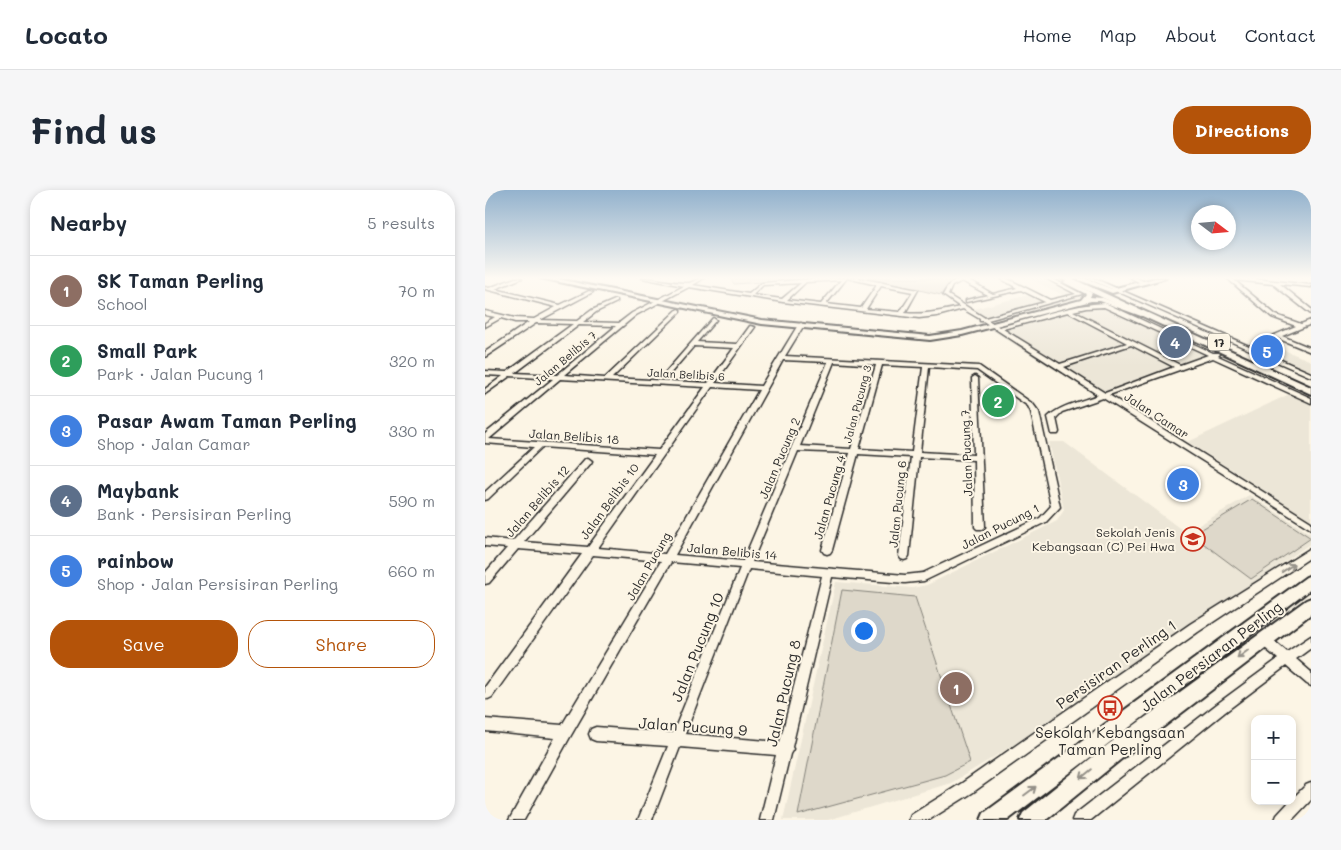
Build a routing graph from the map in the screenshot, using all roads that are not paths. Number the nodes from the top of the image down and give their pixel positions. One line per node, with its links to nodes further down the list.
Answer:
1 (557, 307): 28 (street)
2 (602, 307): 30 (street)
3 (647, 307): 32 (street, Jalan Belibis 7)
4 (686, 307): 33 (street)
5 (842, 307): 20 (street)
6 (864, 307): 20 (street)
7 (906, 307): 23 (street)
8 (961, 307): 23 (street)
9 (963, 307): 27 (street, Jalan Camar)
10 (1044, 307): 27 (street)
11 (1047, 307): 34 (street)
12 (1064, 307): 37 (street)
13 (1065, 307): 39 (street)
14 (1111, 307): 44 (street)
15 (1122, 307): 25 (street)
16 (1127, 307): 25 (highway, 17)
17 (1141, 307): 59 (highway, 17)
18 (1157, 307): 42 (street)
19 (1264, 307): 35 (street)
20 (862, 310): 23 (street)
21 (678, 311): 58 (street)
22 (485, 313): 24 (street)
23 (902, 314)
24 (499, 317): 28 (street); 31 (street)
25 (1149, 318): 44 (highway, 17)
26 (713, 320): 40 (street)
27 (982, 320): 34 (street, Jalan Camar)
28 (534, 321): 30 (street); 45 (street)
29 (1311, 322): 35 (street)
30 (577, 323): 32 (street); 54 (street)
31 (485, 325)
32 (620, 325): 56 (street, Jalan Belibis 7)
33 (801, 325): 34 (street); 46 (street, Jalan Pucung)
34 (990, 325): 37 (street, Jalan Camar)
35 (1300, 326): 38 (street)
36 (752, 327): 41 (street, Jalan Belibis 10)
37 (998, 330): 50 (street, Jalan Camar)
38 (1277, 336): 42 (street); 43 (street)
39 (1132, 343): 50 (street); 51 (street)
40 (693, 344): 41 (street); 53 (street)
41 (738, 346): 60 (street, Jalan Belibis 10)
42 (1249, 348): 55 (street)
43 (1311, 350)
44 (1219, 354): 51 (street); 62 (highway, 17); 65 (street)
45 (485, 355)
46 (782, 358): 47 (street, Jalan Pucung 1); 61 (street, Jalan Pucung)
47 (833, 360): 48 (street, Jalan Pucung 1); 72 (street, Jalan Pucung 2)
48 (879, 362): 49 (street, Jalan Pucung 1); 73 (street, Jalan Pucung 3)
49 (926, 365): 66 (street, Jalan Pucung 1); 75 (street, Jalan Pucung 6)
50 (1059, 368): 64 (street, Jalan Camar)
51 (1180, 368): 64 (street)
52 (485, 373): 54 (street, Jalan Belibis 6)
53 (667, 374)
54 (508, 375): 56 (street, Jalan Belibis 6); 63 (street)
55 (1311, 375)
56 (557, 377): 58 (street, Jalan Belibis 6); 69 (street, Jalan Belibis 7)
57 (975, 378): 76 (street, Jalan Pucung 7)
58 (607, 379): 60 (street, Jalan Belibis 6)
59 (1311, 383)
60 (710, 385): 61 (street, Jalan Belibis 6); 74 (street, Jalan Belibis 10)
61 (763, 388): 87 (street, Jalan Pucung)
62 (1311, 391)
63 (485, 392)
64 (1104, 396): 67 (street); 79 (street, Jalan Camar)
65 (1311, 401)
66 (1038, 419): 67 (street); 89 (street, Jalan Pucung 1)
67 (1051, 419): 68 (street)
68 (1055, 432)
69 (485, 438)
70 (485, 441): 71 (street, Jalan Belibis 18)
71 (541, 445): 74 (street, Jalan Belibis 18); 78 (street)
72 (796, 448): 73 (street); 88 (street, Jalan Pucung 2)
73 (855, 452): 75 (street); 83 (street, Jalan Pucung 4)
74 (661, 453): 84 (street, Jalan Belibis 10)
75 (914, 454): 76 (street); 86 (street, Jalan Pucung 6)
76 (978, 458): 80 (street, Jalan Pucung 7)
77 (588, 461): 82 (street, Jalan Belibis 12)
78 (485, 497)
79 (1311, 526)
80 (980, 528)
81 (485, 542): 82 (street, Jalan Belibis 14)
82 (516, 545): 84 (street, Jalan Belibis 14); 90 (street, Jalan Belibis 12)
83 (827, 550)
84 (590, 551): 87 (street, Jalan Belibis 14); 97 (street, Jalan Belibis 10)
85 (1311, 552): 107 (street, Persisiran Perling 1, one-way to 85)
86 (904, 556)
87 (668, 558): 88 (street, Jalan Belibis 14); 99 (street, Jalan Pucung)
88 (746, 565): 89 (street, Jalan Belibis 14); 101 (street, Jalan Pucung 10)
89 (828, 572): 102 (street, Jalan Pucung 8)
90 (485, 580)
91 (1311, 581): 108 (main road, Jalan Persiaran Perling, one-way to 91)
92 (1311, 605): 93 (main road, Jalan Persiaran Perling)
93 (1263, 639): 95 (street); 109 (main road, Jalan Persiaran Perling, one-way to 109)
94 (1311, 641): 95 (street)
95 (1287, 660): 96 (street); 110 (street)
96 (1311, 680)
97 (488, 693)
98 (485, 726): 99 (street)
99 (565, 732): 104 (street, Jalan Pucung)
100 (597, 734): 101 (street, Jalan Pucung 9)
101 (676, 740): 102 (street, Jalan Pucung 9); 105 (street)
102 (786, 749): 106 (street, Jalan Pucung 8)
103 (1311, 790): 111 (street)
104 (516, 820)
105 (645, 820)
106 (767, 820)
107 (916, 820)
108 (991, 820)
109 (1029, 820)
110 (1079, 820)
111 (1282, 820)

